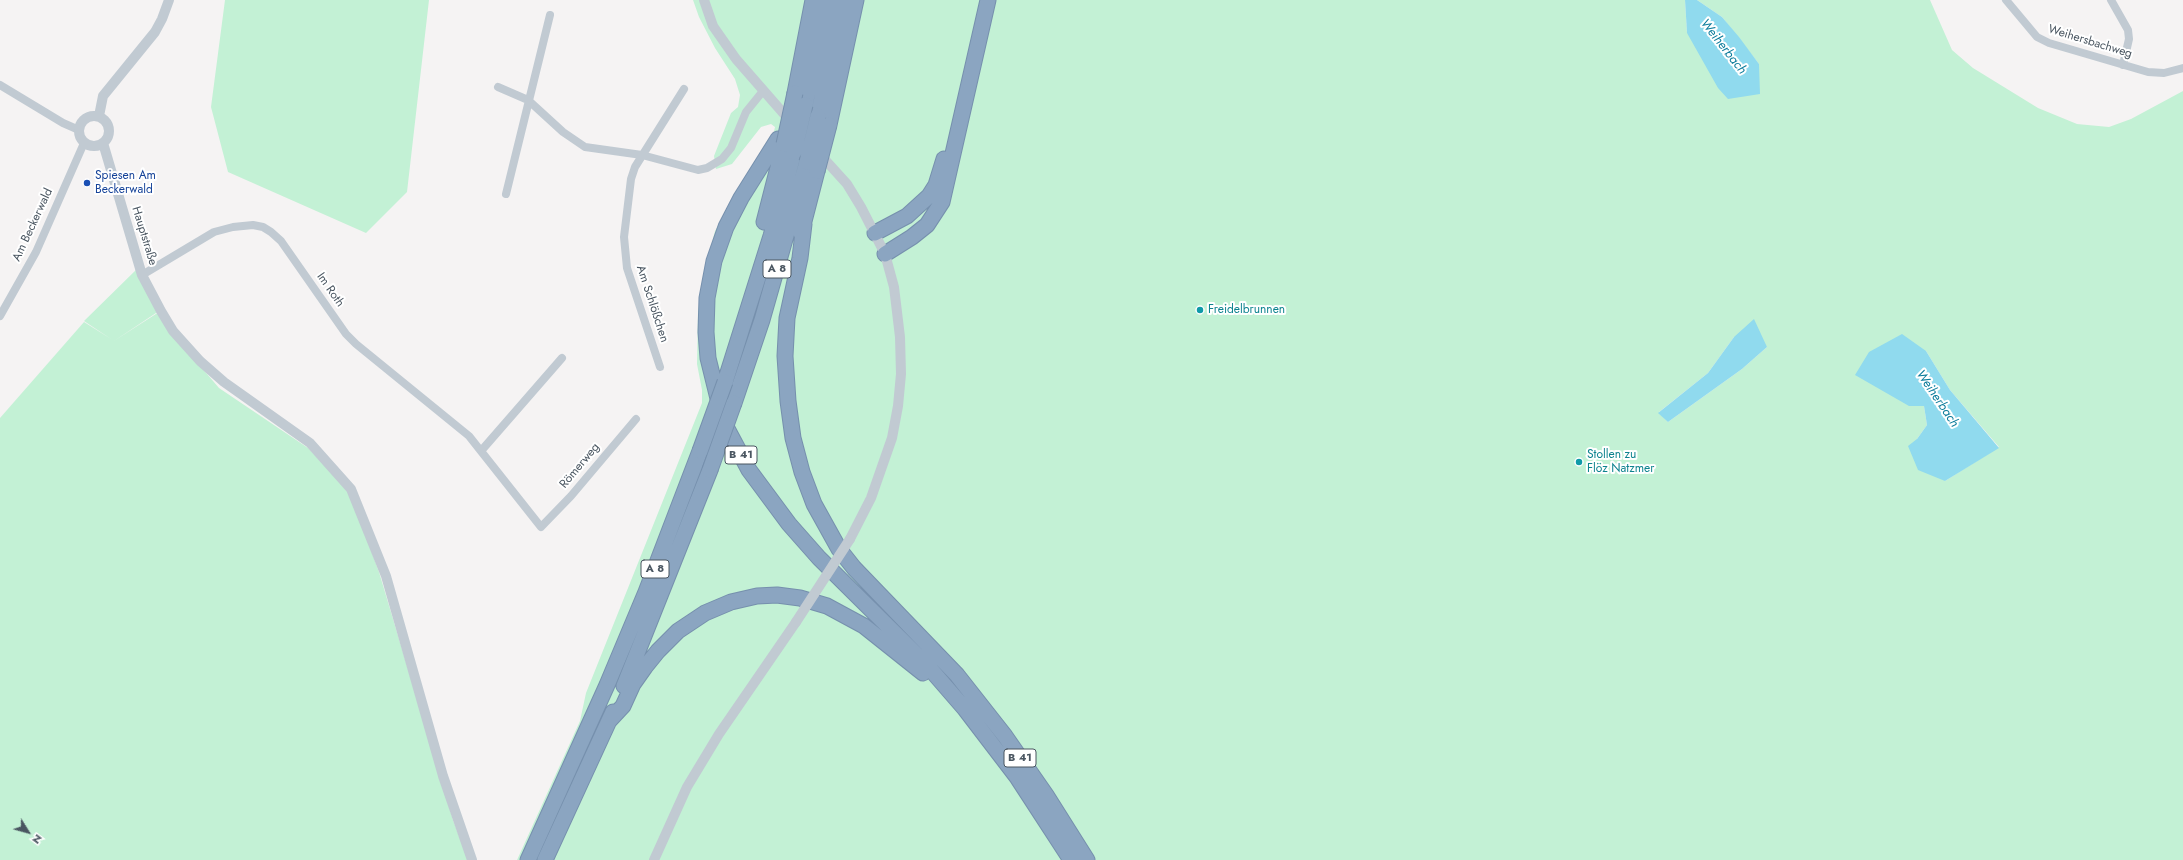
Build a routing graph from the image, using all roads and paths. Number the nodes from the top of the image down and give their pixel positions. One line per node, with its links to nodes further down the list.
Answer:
1 (169, 0): 19 (street)
2 (704, 0): 17 (street)
3 (813, 0): 24 (highway, bridge)
4 (828, 0): 24 (highway, A 8, bridge)
5 (844, 0): 20 (highway, A 8)
6 (856, 0): 20 (highway)
7 (979, 0): 29 (highway)
8 (988, 0): 30 (highway)
9 (2006, 0): 12 (street, Weihersbachweg)
10 (2111, 0): 12 (street)
11 (550, 15): 18 (street)
12 (2123, 65): 13 (street, Weihersbachweg)
13 (2183, 68)
14 (0, 85): 21 (street)
15 (498, 87): 18 (street)
16 (684, 89): 25 (street, Am Schlößchen)
17 (763, 91): 25 (street); 29 (street)
18 (528, 100): 25 (street); 27 (street)
19 (99, 116): 21 (street); 23 (street)
20 (823, 120): 26 (highway, A 8, bridge)
21 (79, 130): 22 (street)
22 (84, 143): 23 (street); 32 (street, Am Beckerwald)
23 (103, 143): 31 (street, Hauptstraße)
24 (785, 145): 39 (highway, B 41); 42 (highway, A 8, bridge)
25 (642, 154): 34 (street, Am Schlößchen)
26 (812, 167): 28 (highway); 35 (highway, A 8)
27 (506, 194)
28 (804, 224): 35 (highway); 46 (highway, B 41)
29 (875, 233): 30 (street)
30 (885, 254): 44 (street, bridge)
31 (142, 275): 37 (street, Im Roth); 41 (street, Hauptstraße)
32 (0, 316)
33 (562, 358): 37 (street)
34 (660, 367)
35 (744, 375): 40 (highway, A 8, bridge)
36 (636, 419): 38 (street, Römerweg)
37 (481, 451): 38 (street, Im Roth)
38 (541, 527)
39 (965, 709): 40 (highway); 45 (highway, B 41)
40 (609, 722): 43 (highway, A 8)
41 (472, 860)
42 (528, 860)
43 (545, 860)
44 (654, 860)
45 (1071, 860)
46 (1087, 860)

